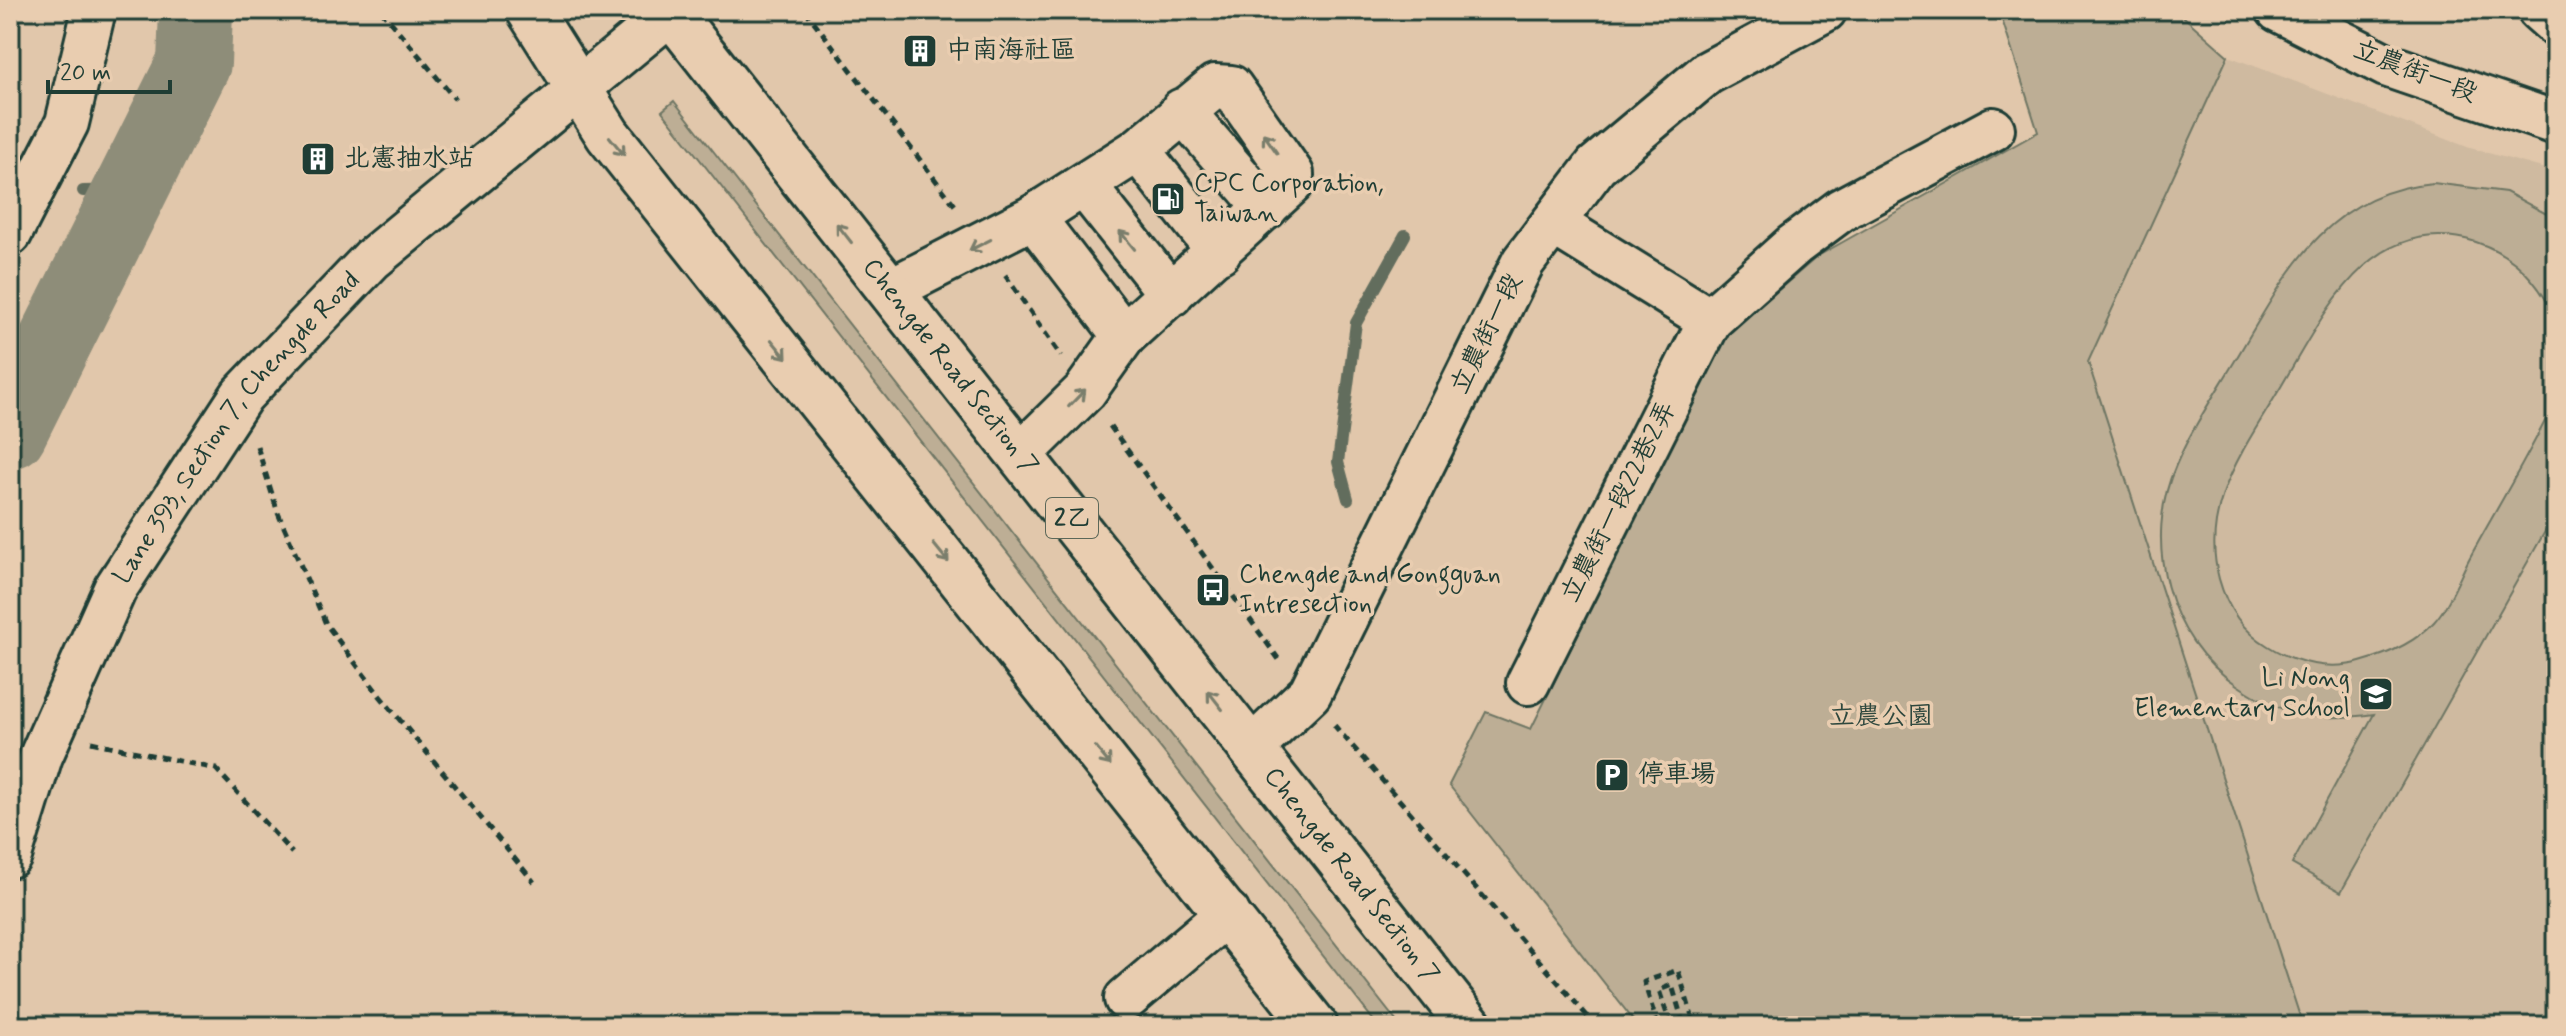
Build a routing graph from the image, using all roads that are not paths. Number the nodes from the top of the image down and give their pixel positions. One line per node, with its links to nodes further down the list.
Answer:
1 (94, 10): 15 (street)
2 (529, 10): 8 (main road)
3 (1825, 10): 14 (street, 立農街一段)
4 (2539, 10): 7 (street)
5 (672, 11): 8 (street, Lane 393, Section 7, Chengde Road); 17 (main road, Chengde Road Section 7 / 2乙, one-way to 5)
6 (2280, 11): 9 (street, 立農街一段)
7 (2556, 25)
8 (582, 88): 24 (street, Lane 393, Section 7, Chengde Road); 25 (main road, one-way to 25)
9 (2556, 123)
10 (1993, 129): 19 (street)
11 (1138, 150): 12 (street); 16 (street); 16 (street, one-way to 11)
12 (1084, 185): 13 (street); 18 (street, one-way to 12)
13 (1033, 217): 17 (street, one-way to 17); 20 (street)
14 (1553, 223): 19 (street); 23 (street, 立農街一段)
15 (10, 234)
16 (1219, 252): 18 (street)
17 (890, 290): 21 (main road, Chengde Road Section 7 / 2乙)
18 (1171, 295): 20 (street)
19 (1710, 320): 22 (street, 立農街一段22巷2弄)
20 (1124, 336): 21 (street, one-way to 20)
21 (1022, 453): 23 (main road, Chengde Road Section 7 / 2乙, one-way to 21)
22 (1528, 683)
23 (1252, 748): 28 (main road, Chengde Road Section 7 / 2乙)
24 (10, 856)
25 (1228, 913): 26 (street); 27 (main road)
26 (1126, 999)
27 (1315, 1026)
28 (1470, 1026)

